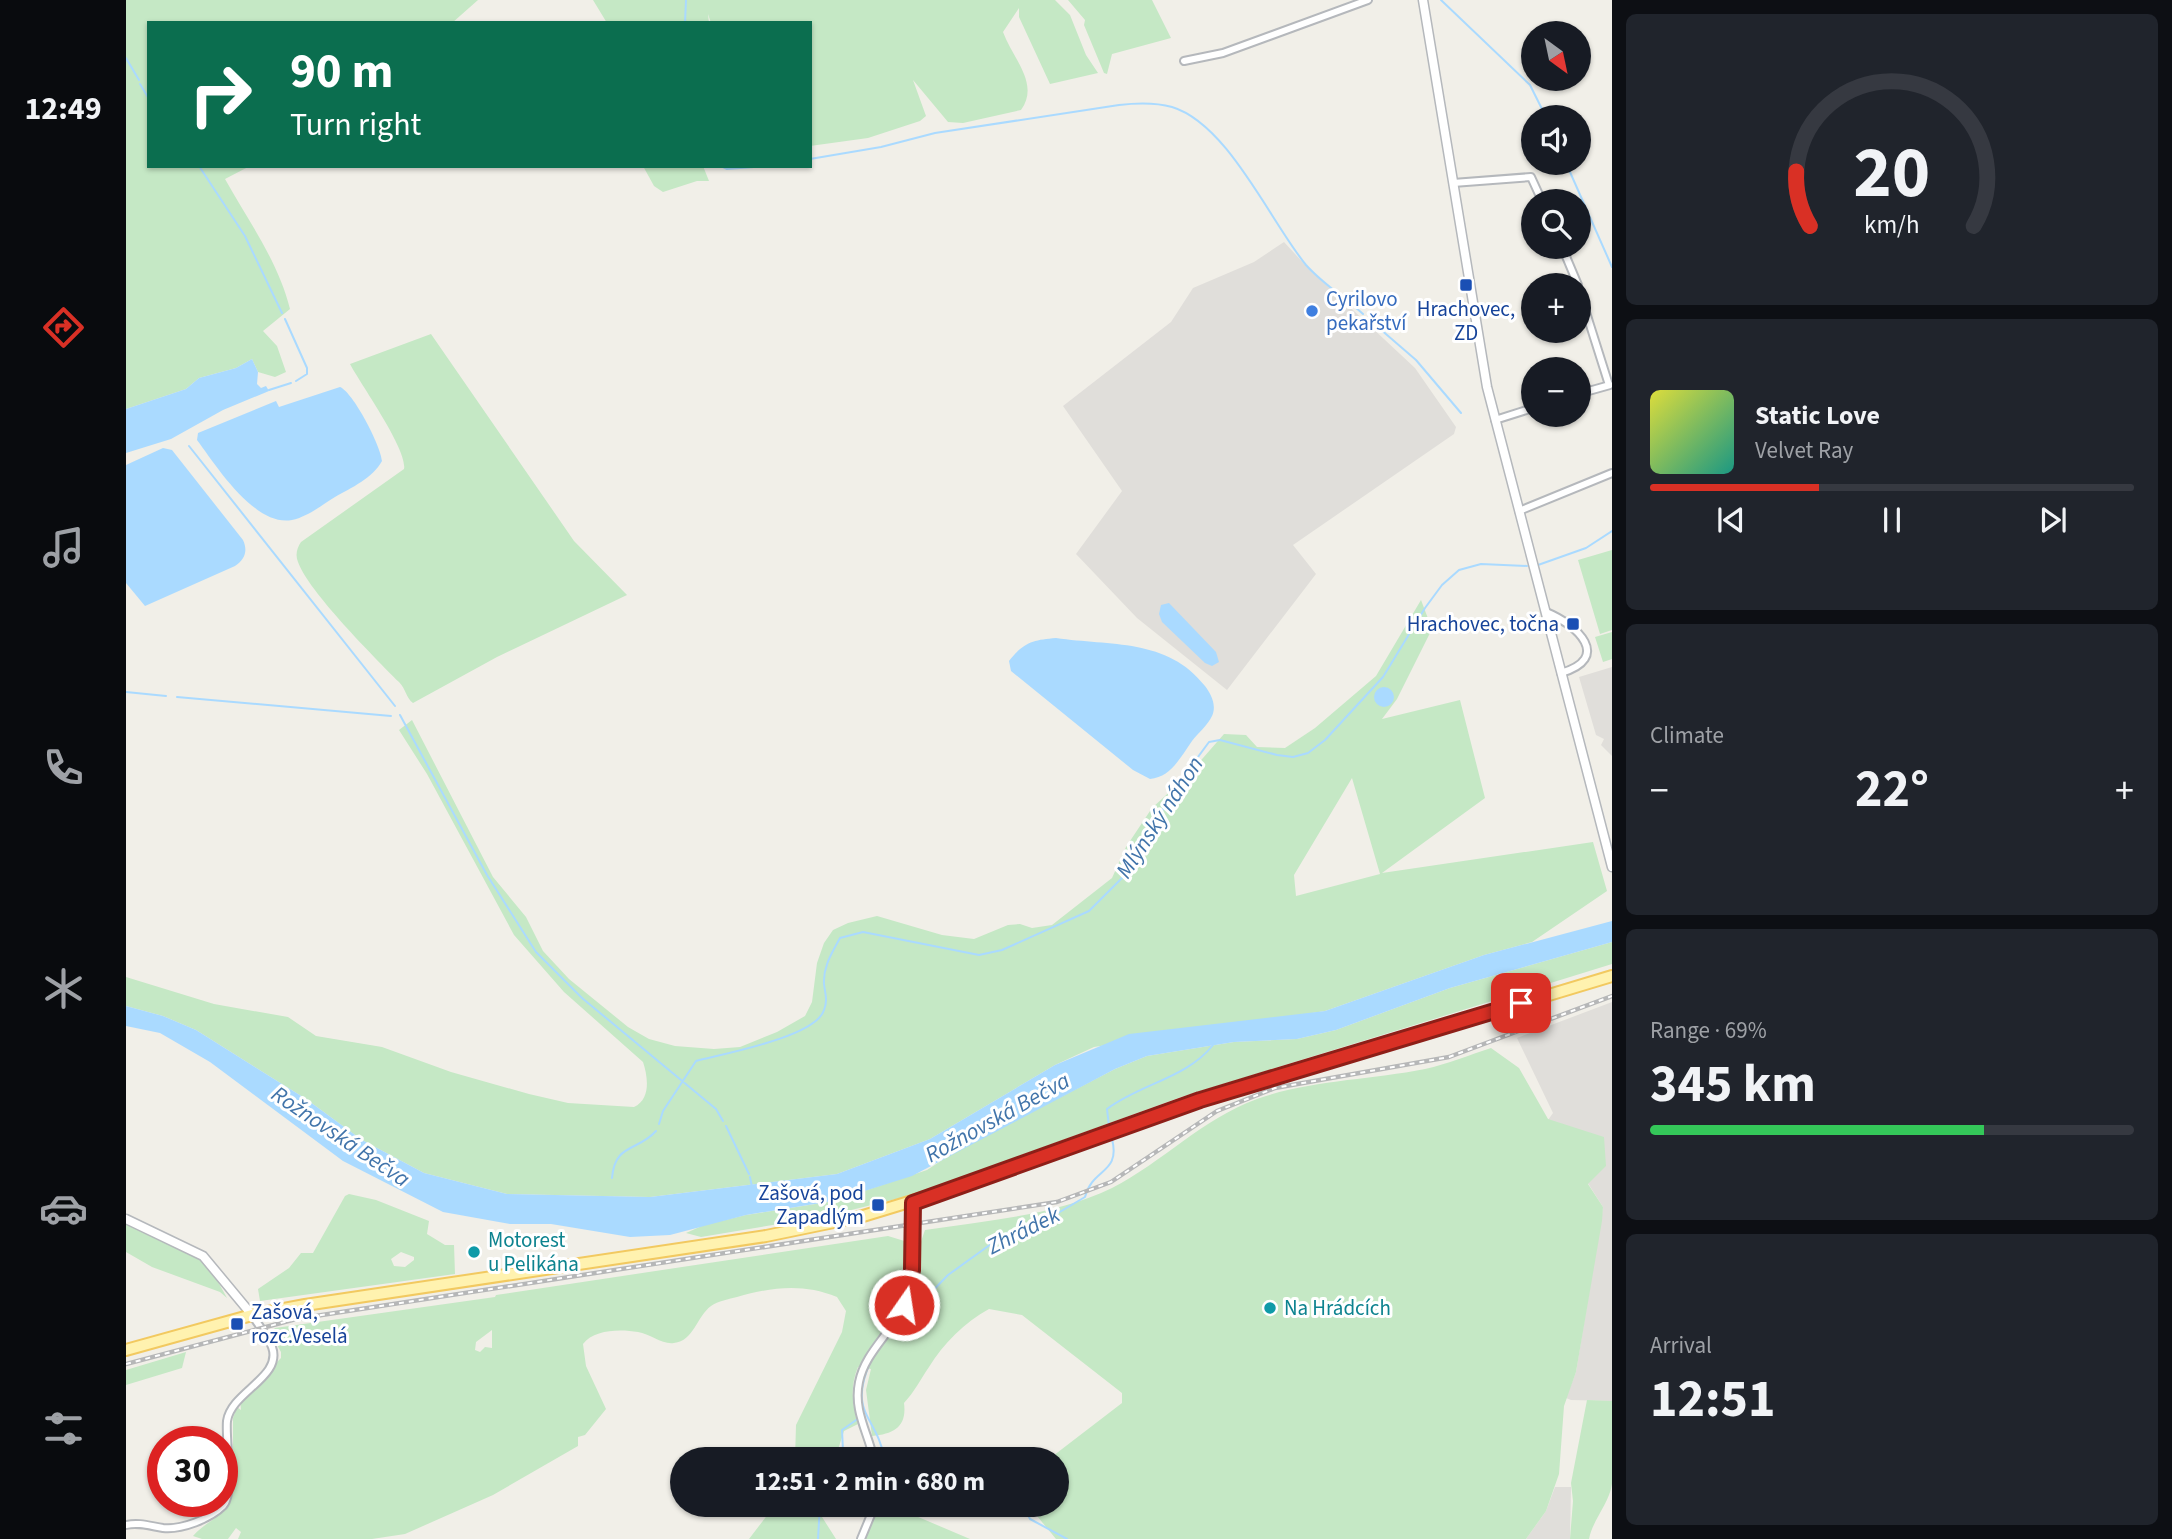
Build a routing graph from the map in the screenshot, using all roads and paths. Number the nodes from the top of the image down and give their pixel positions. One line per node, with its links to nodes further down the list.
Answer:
1 (1368, 0): 3 (street)
2 (1423, 0): 4 (street)
3 (1184, 61)
4 (1453, 183): 5 (street); 10 (street)
5 (1536, 189)
6 (1591, 326): 7 (street)
7 (1610, 385): 8 (street)
8 (1591, 390)
9 (1521, 411): 10 (street)
10 (1495, 419): 12 (street)
11 (1612, 473): 12 (street)
12 (1519, 511): 13 (street)
13 (1546, 612): 14 (street); 14 (street)
14 (1561, 673): 15 (street)
15 (1612, 867)
16 (1612, 976): 17 (main road)
17 (913, 1203): 19 (main road); 21 (street)
18 (126, 1219): 19 (street)
19 (252, 1315): 20 (main road); 23 (street)
20 (126, 1350)
21 (870, 1447)
22 (869, 1517): 24 (street)
23 (126, 1525)
24 (861, 1539)

